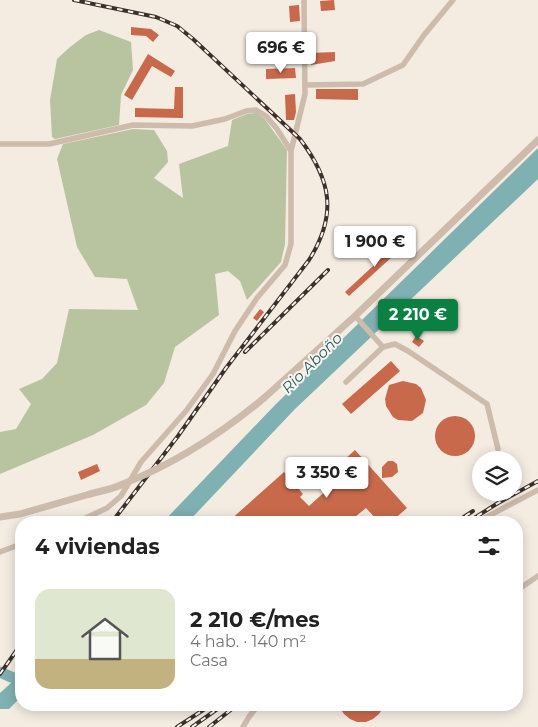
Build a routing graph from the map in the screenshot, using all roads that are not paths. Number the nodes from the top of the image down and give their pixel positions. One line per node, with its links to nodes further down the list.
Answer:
1 (304, 0): 3 (street)
2 (454, 0): 3 (street)
3 (305, 85): 6 (street)
4 (538, 140): 7 (street)
5 (0, 144): 6 (street)
6 (291, 151): 12 (street)
7 (357, 318): 8 (street); 14 (street, bridge)
8 (383, 347): 9 (street); 10 (street)
9 (346, 382)
10 (498, 449)
11 (538, 490): 13 (street)
12 (90, 516)
13 (488, 516)
14 (0, 517)
15 (15, 546): 16 (street)
16 (0, 552)
17 (538, 576): 18 (street)
18 (523, 586)
19 (253, 711): 20 (street)
20 (244, 727)

